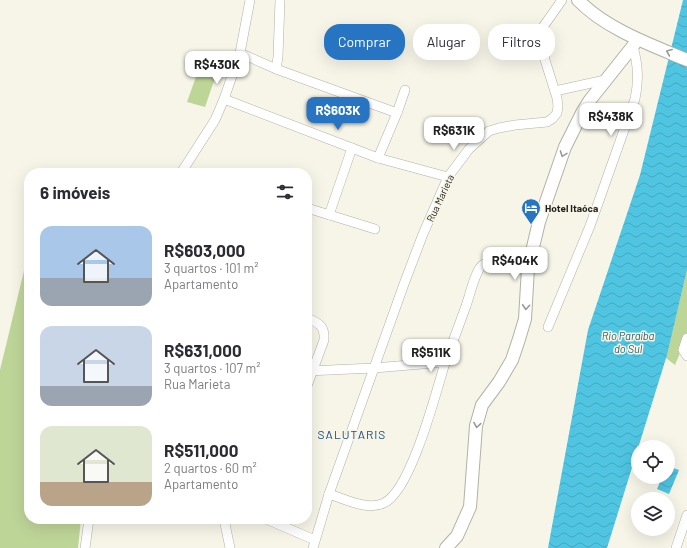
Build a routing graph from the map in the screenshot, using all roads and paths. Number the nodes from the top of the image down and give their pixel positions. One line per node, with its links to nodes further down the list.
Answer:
1 (250, 0): 6 (street)
2 (280, 0): 8 (street)
3 (562, 0): 11 (street, Rua Marieta)
4 (578, 0): 5 (main road)
5 (635, 43): 7 (main road, one-way to 5); 9 (main road); 23 (street)
6 (240, 53): 8 (street); 12 (street)
7 (687, 60)
8 (276, 68): 13 (street)
9 (605, 80): 11 (street); 21 (main road, one-way to 21)
10 (405, 90): 13 (street)
11 (554, 91): 17 (street, Rua Marieta)
12 (224, 99): 14 (street); 16 (street)
13 (397, 113): 15 (street)
14 (352, 148): 15 (street); 19 (street)
15 (378, 158): 17 (street)
16 (184, 168)
17 (448, 177): 28 (street, Rua Marieta)
18 (312, 210): 19 (street)
19 (329, 215): 20 (street)
20 (375, 229)
21 (528, 268): 26 (street); 38 (main road, one-way to 38)
22 (312, 320): 27 (street)
23 (548, 327)
24 (687, 338): 25 (street)
25 (687, 356)
26 (446, 362): 28 (street); 30 (street)
27 (312, 367)
28 (374, 368): 29 (street); 30 (street, Rua Marieta)
29 (312, 371)
30 (328, 494): 35 (street, Rua Marieta)
31 (687, 515): 39 (street)
32 (87, 524): 36 (street)
33 (225, 524): 37 (street)
34 (276, 524): 35 (street)
35 (314, 544)
36 (85, 548)
37 (230, 548)
38 (446, 548)
39 (676, 548)

